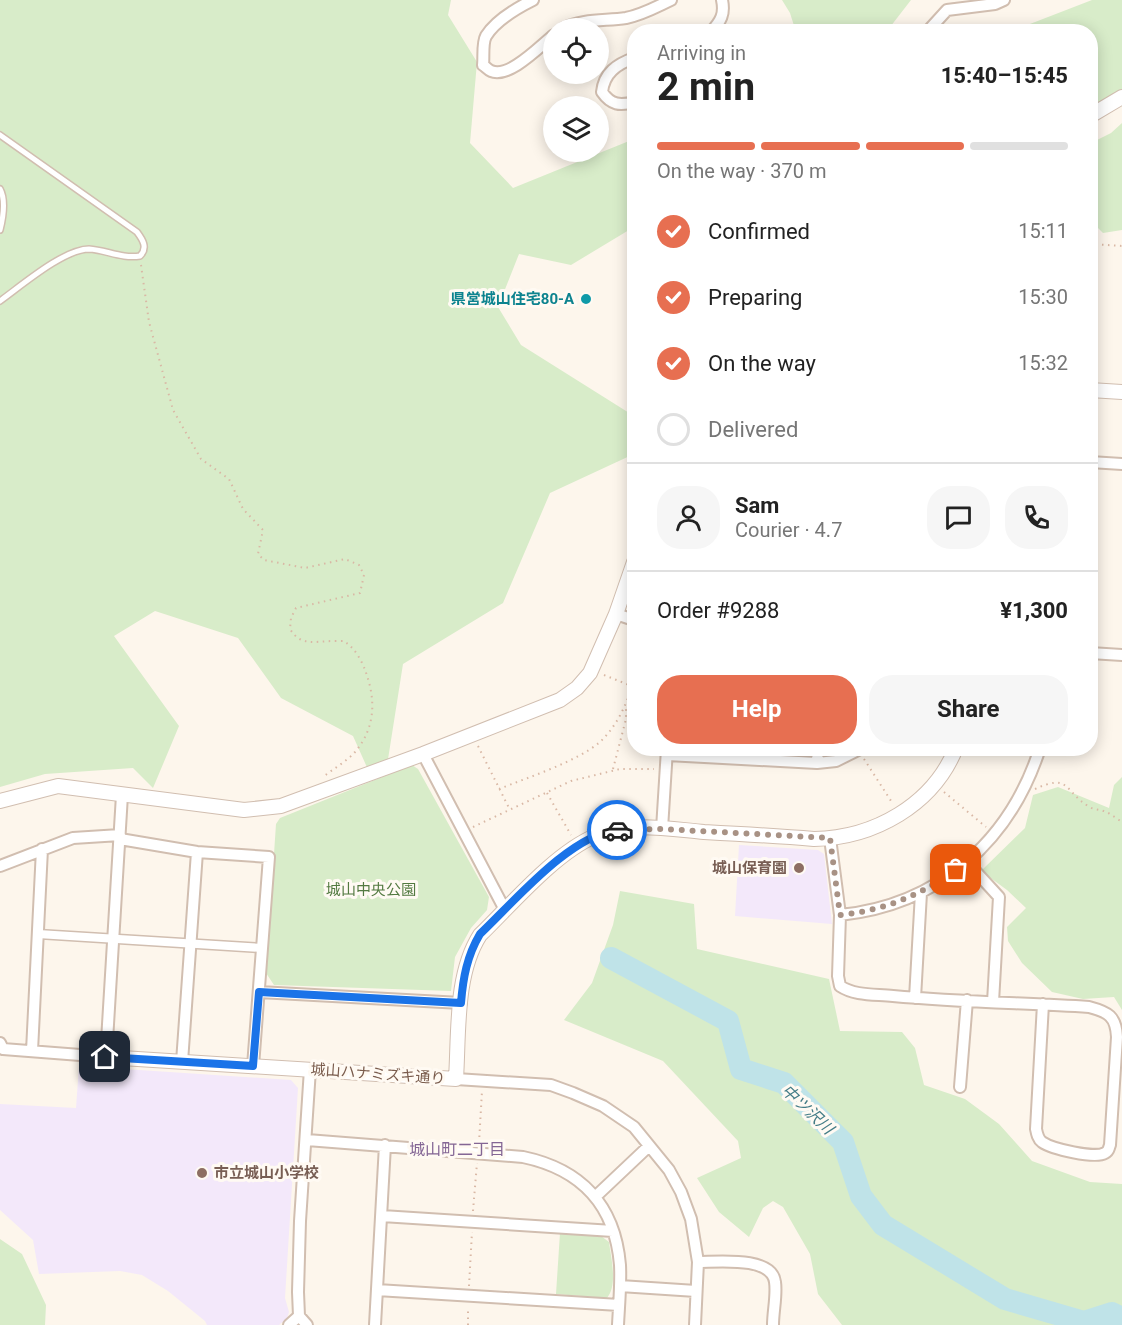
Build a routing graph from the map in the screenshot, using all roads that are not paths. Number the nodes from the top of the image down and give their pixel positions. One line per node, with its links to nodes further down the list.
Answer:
1 (533, 0): 8 (street)
2 (671, 0): 5 (street)
3 (722, 0): 6 (street)
4 (1004, 0): 7 (street)
5 (609, 20)
6 (719, 24)
7 (934, 24)
8 (543, 44)
9 (627, 62): 11 (street)
10 (1122, 97): 12 (street)
11 (627, 104)
12 (1098, 111)
13 (0, 135): 16 (lane)
14 (0, 189): 15 (lane)
15 (0, 230)
16 (0, 301)
17 (1098, 390): 18 (street)
18 (1122, 392)
19 (1098, 462): 20 (street)
20 (1122, 464)
21 (627, 582): 22 (street)
22 (616, 614): 23 (street); 26 (street)
23 (627, 618)
24 (1098, 654): 25 (street)
25 (1122, 655)
26 (423, 754): 34 (street); 44 (street)
27 (667, 756): 36 (street)
28 (759, 756): 33 (street)
29 (817, 756): 33 (street)
30 (847, 756): 33 (street)
31 (952, 756): 38 (street, 城山ハナミズキ通り)
32 (1037, 756): 41 (street)
33 (817, 763)
34 (122, 795): 35 (street); 37 (street)
35 (0, 801)
36 (662, 829): 38 (street, 城山ハナミズキ通り); 44 (street, 城山ハナミズキ通り)
37 (120, 837): 39 (street); 40 (street); 47 (street)
38 (830, 838): 45 (street)
39 (42, 849): 42 (street); 46 (street)
40 (197, 852): 48 (street); 49 (street)
41 (967, 862): 43 (street); 53 (street)
42 (0, 866)
43 (921, 893): 45 (street); 51 (street)
44 (506, 910): 54 (street, 城山ハナミズキ通り)
45 (840, 915): 51 (street)
46 (38, 934): 47 (street); 57 (street)
47 (113, 939): 48 (street); 58 (street)
48 (190, 943): 49 (street); 59 (street)
49 (262, 948): 50 (street)
50 (259, 992): 54 (street); 60 (street)
51 (915, 998): 52 (street)
52 (967, 1000): 53 (street); 63 (street)
53 (993, 1002): 55 (street)
54 (461, 1003): 62 (street, 城山ハナミズキ通り)
55 (1042, 1004): 55 (street)
56 (0, 1043): 57 (street)
57 (32, 1051): 58 (street)
58 (105, 1057): 59 (street, 城山ハナミズキ通り)
59 (182, 1062): 60 (street, 城山ハナミズキ通り)
60 (253, 1066): 61 (street, 城山ハナミズキ通り)
61 (310, 1069): 62 (street, 城山ハナミズキ通り); 64 (street)
62 (456, 1079): 66 (street)
63 (960, 1087)
64 (307, 1140): 65 (street); 75 (street)
65 (385, 1145): 67 (street); 68 (street)
66 (649, 1146): 67 (street); 70 (street)
67 (595, 1197): 69 (street)
68 (382, 1216): 69 (street); 72 (street)
69 (614, 1231): 71 (street)
70 (698, 1262): 73 (street); 81 (street)
71 (620, 1286): 73 (street); 74 (street)
72 (377, 1290): 74 (street); 78 (street)
73 (696, 1291): 80 (street)
74 (619, 1305): 79 (street)
75 (299, 1316): 76 (street); 77 (street)
76 (290, 1325)
77 (307, 1325)
78 (375, 1325)
79 (618, 1325)
80 (694, 1325)
81 (773, 1325)

